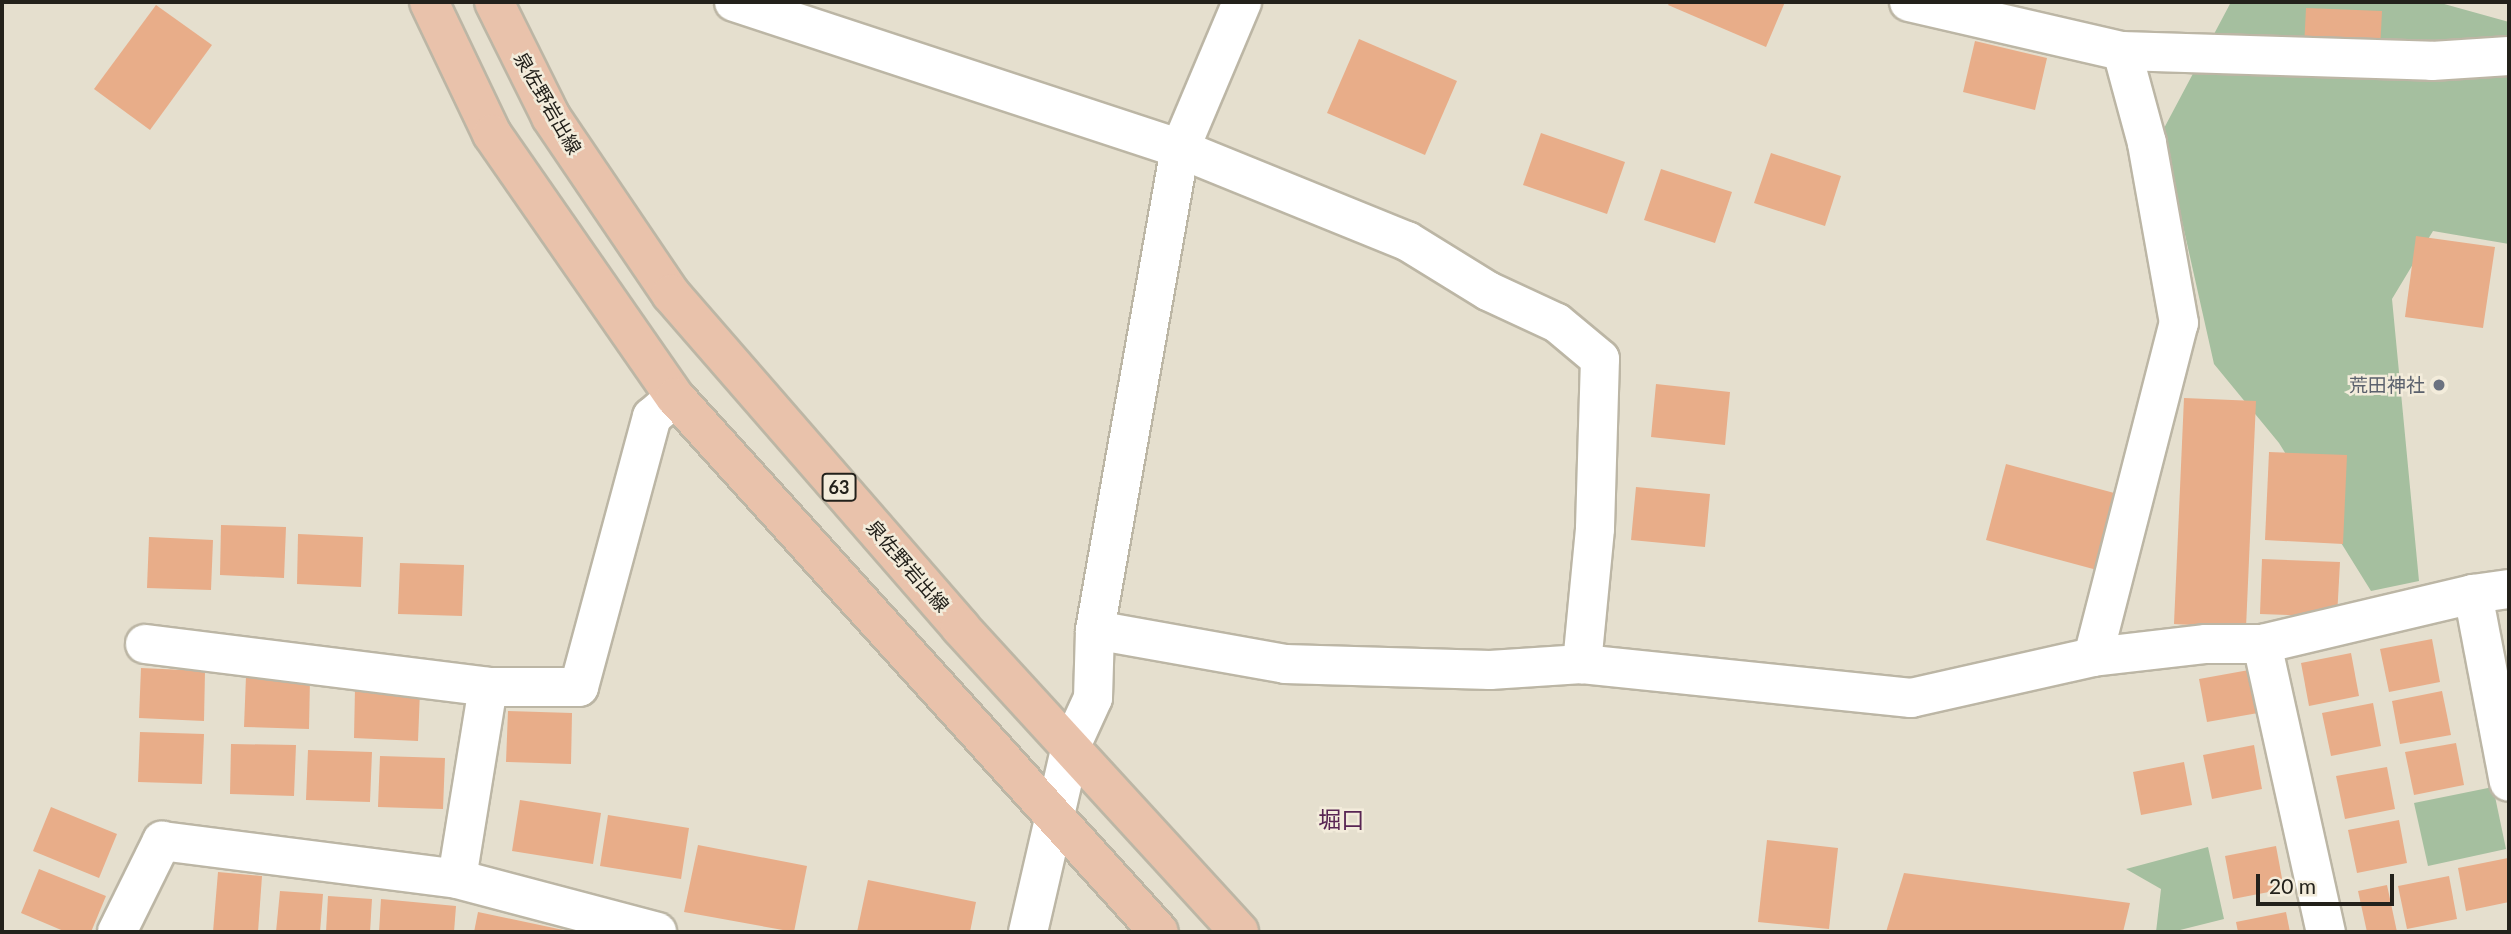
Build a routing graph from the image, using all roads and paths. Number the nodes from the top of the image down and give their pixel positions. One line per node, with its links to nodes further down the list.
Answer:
1 (429, 2): 9 (main road)
2 (494, 2): 17 (main road, 泉佐野岩出線 / 63)
3 (734, 2): 8 (street)
4 (1242, 2): 8 (street)
5 (1909, 2): 6 (street)
6 (2122, 51): 7 (street); 14 (street)
7 (2509, 56)
8 (1180, 149): 11 (street); 15 (street)
9 (675, 397): 16 (street); 19 (main road)
10 (2491, 591): 13 (street); 18 (street)
11 (1095, 630): 15 (street); 17 (street)
12 (145, 644): 16 (street)
13 (2262, 644): 14 (street); 26 (street)
14 (2093, 657): 15 (street)
15 (1582, 664)
16 (488, 687): 20 (street)
17 (1071, 746): 19 (street); 25 (main road, 泉佐野岩出線 / 63)
18 (2509, 782)
19 (1054, 816): 23 (street); 24 (main road)
20 (457, 879): 21 (street); 22 (street)
21 (117, 932)
22 (657, 932)
23 (1028, 932)
24 (1159, 932)
25 (1239, 932)
26 (2326, 932)

